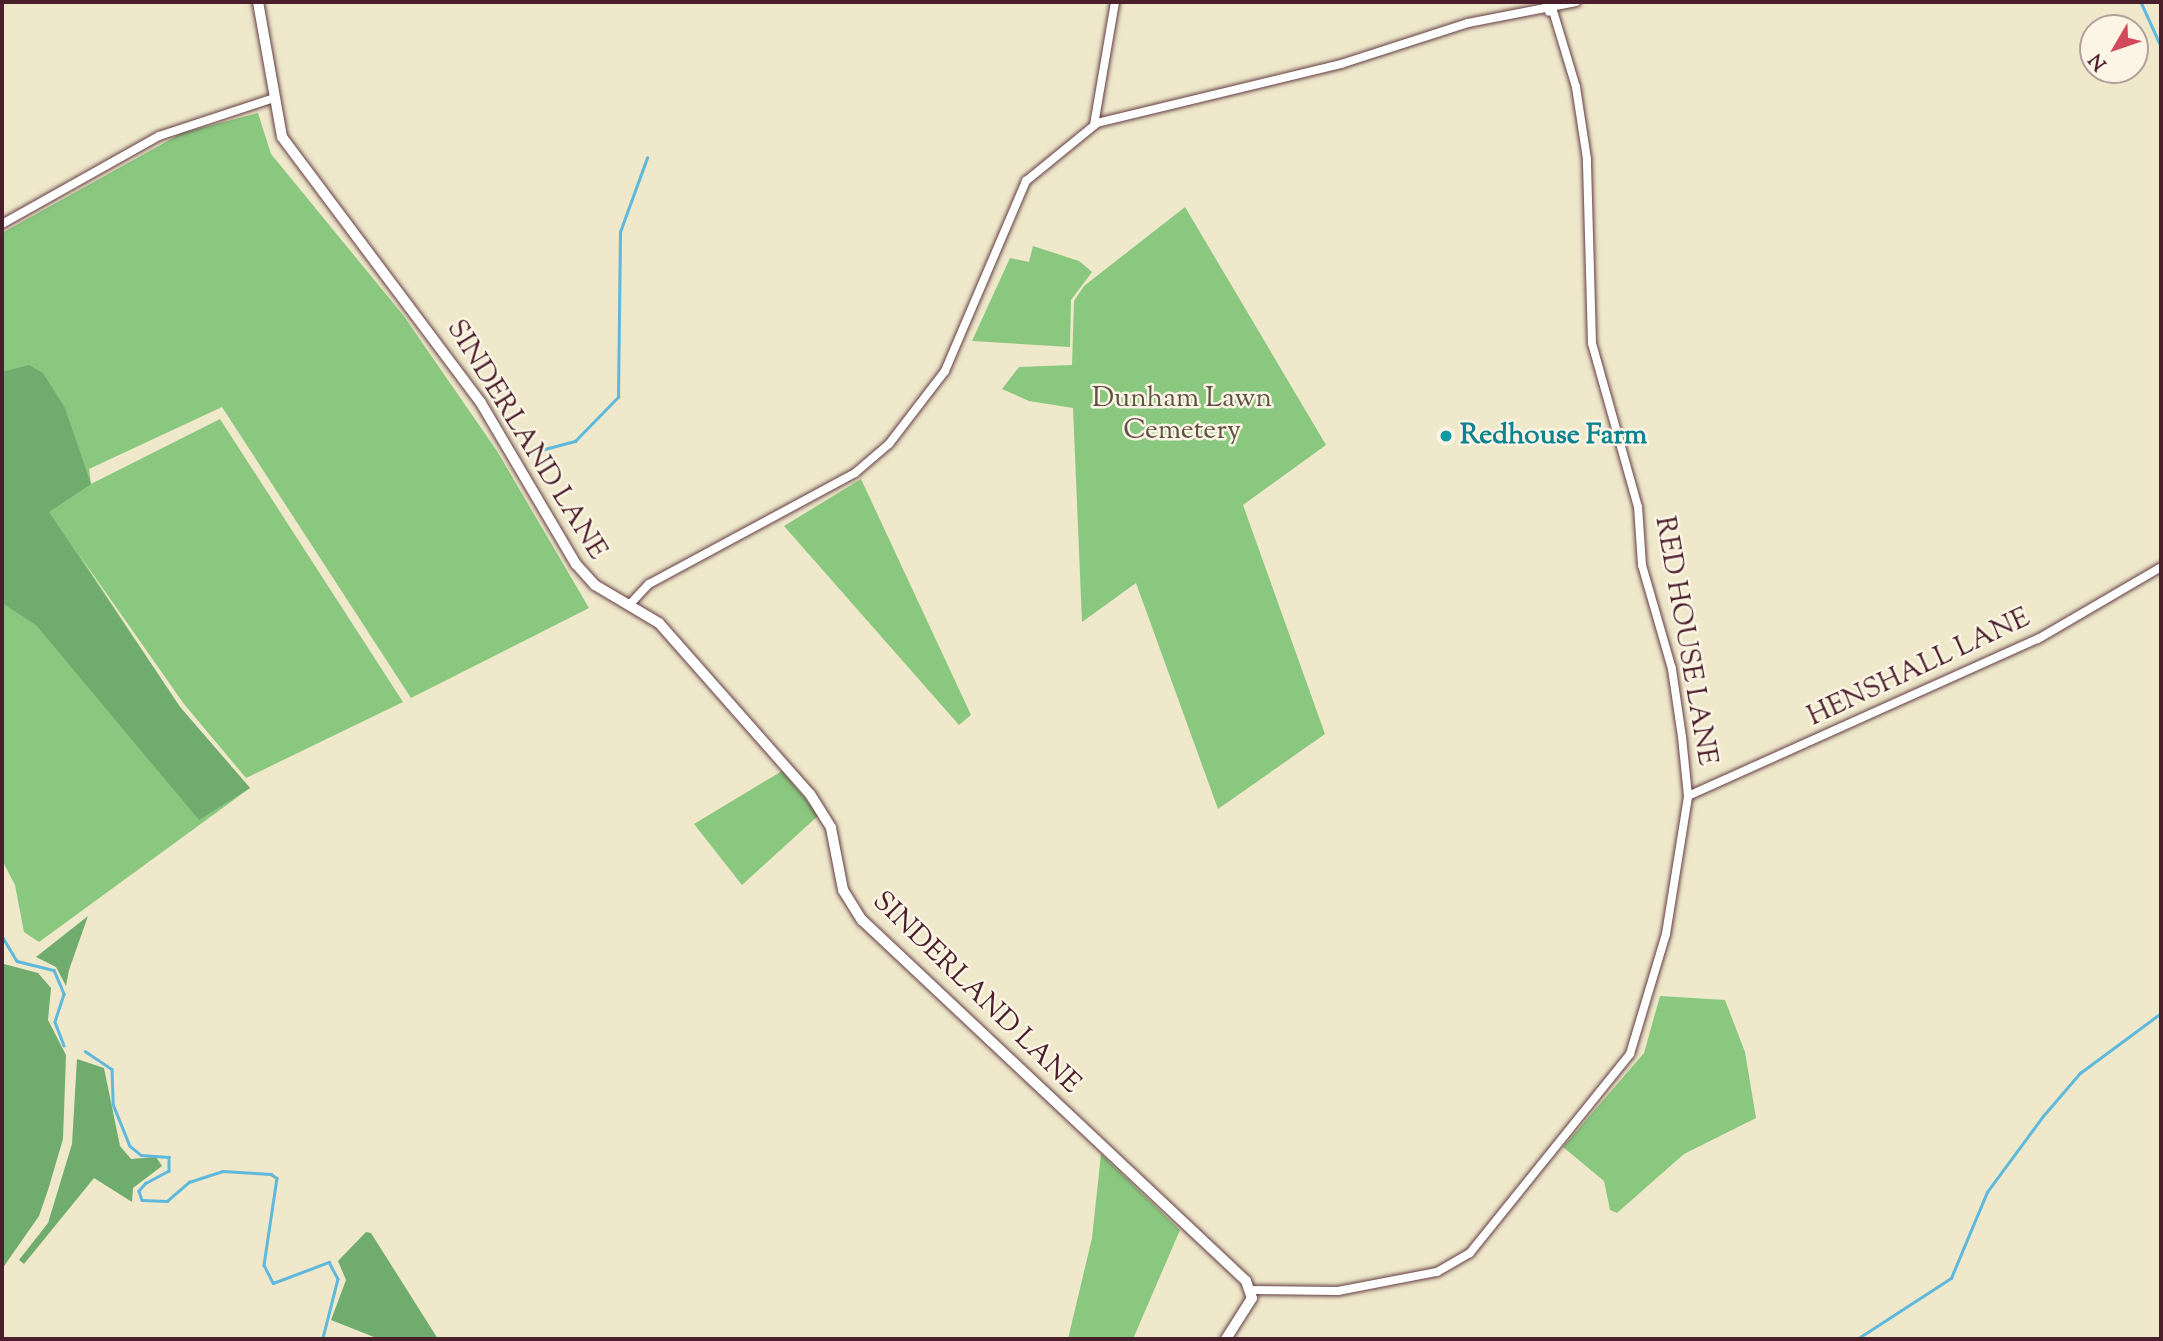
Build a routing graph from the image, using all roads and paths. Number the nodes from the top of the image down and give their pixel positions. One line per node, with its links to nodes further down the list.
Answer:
1 (258, 2): 6 (street, SINDERLAND LANE)
2 (1115, 2): 7 (street)
3 (1546, 2): 5 (street, RED HOUSE LANE)
4 (1576, 2): 5 (street)
5 (1551, 11): 7 (street); 11 (street, RED HOUSE LANE)
6 (271, 99): 8 (street); 10 (street, SINDERLAND LANE)
7 (1094, 125): 10 (street)
8 (2, 224)
9 (2161, 567): 11 (street, HENSHALL LANE)
10 (631, 603): 12 (street, SINDERLAND LANE)
11 (1688, 796): 12 (street, RED HOUSE LANE)
12 (1252, 1290): 13 (street)
13 (1226, 1339)

